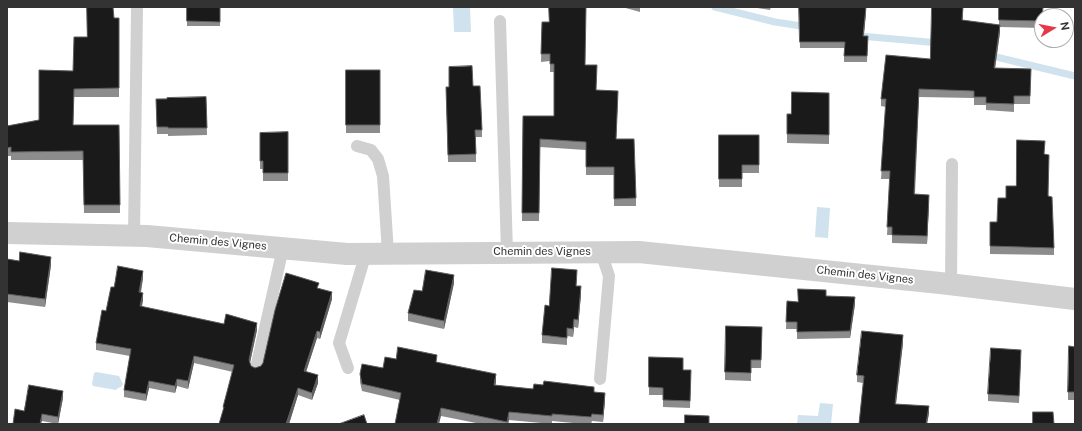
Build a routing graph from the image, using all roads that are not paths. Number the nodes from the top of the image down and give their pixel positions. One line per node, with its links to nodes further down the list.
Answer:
1 (137, 7): 6 (lane)
2 (500, 21): 8 (lane)
3 (357, 146): 11 (lane)
4 (952, 164): 12 (lane)
5 (7, 233): 6 (street, Chemin des Vignes)
6 (134, 236): 7 (street, Chemin des Vignes)
7 (283, 248): 10 (street, Chemin des Vignes); 14 (lane)
8 (507, 252): 9 (street, Chemin des Vignes); 11 (street, Chemin des Vignes)
9 (601, 252): 12 (street, Chemin des Vignes); 16 (lane)
10 (366, 253): 11 (street, Chemin des Vignes); 15 (lane)
11 (388, 253)
12 (951, 284): 13 (street, Chemin des Vignes)
13 (1075, 299)
14 (256, 368)
15 (348, 368)
16 (600, 379)

